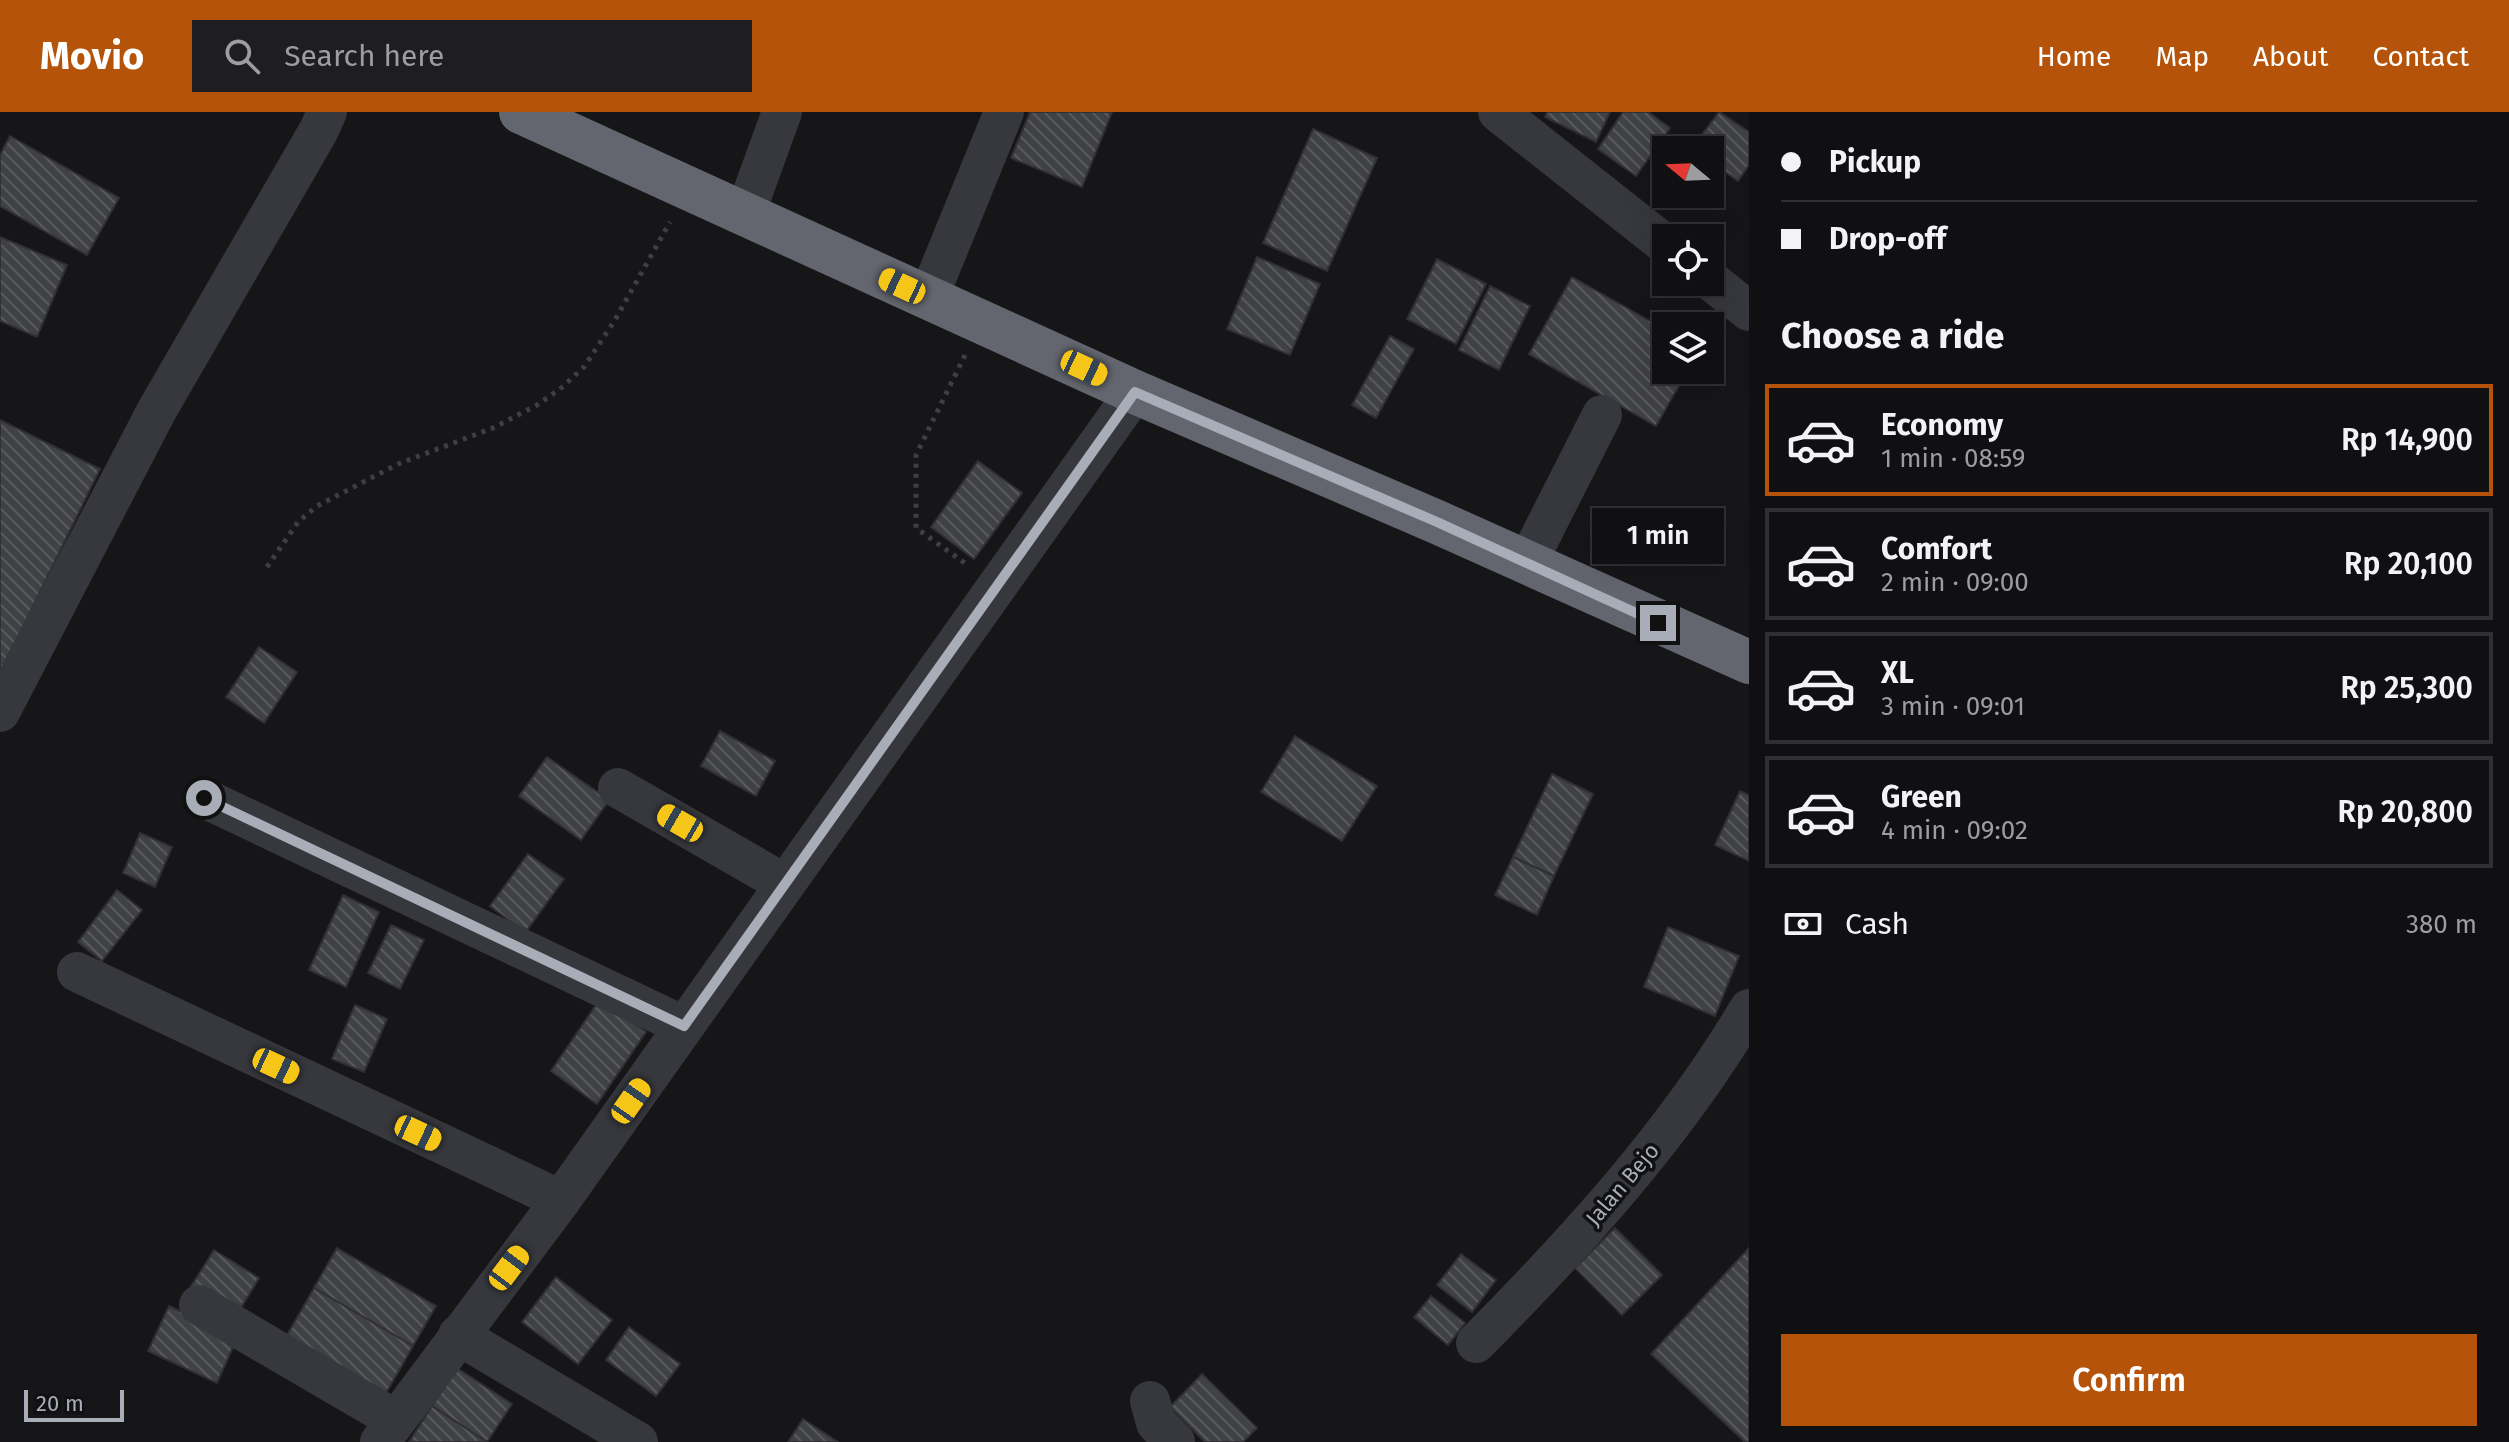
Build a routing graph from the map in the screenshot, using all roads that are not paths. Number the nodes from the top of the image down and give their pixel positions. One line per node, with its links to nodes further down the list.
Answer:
1 (327, 112): 15 (street)
2 (521, 112): 6 (highway)
3 (782, 112): 6 (street)
4 (1004, 112): 9 (street)
5 (1498, 112): 7 (street)
6 (745, 214): 9 (highway)
7 (1652, 234)
8 (1724, 291): 10 (street)
9 (928, 298): 11 (highway)
10 (1749, 311)
11 (1135, 392): 13 (highway); 18 (street)
12 (1602, 415): 13 (street)
13 (1527, 563): 14 (highway)
14 (1749, 662)
15 (0, 712)
16 (618, 788): 18 (street)
17 (204, 798): 21 (street)
18 (785, 884): 21 (street)
19 (77, 972): 22 (street)
20 (1749, 1009): 25 (street, Jalan Bejo)
21 (684, 1026): 22 (street)
22 (561, 1200): 24 (street)
23 (199, 1305): 27 (street)
24 (458, 1335): 27 (street); 28 (street)
25 (1476, 1343)
26 (1150, 1401): 29 (street)
27 (388, 1431)
28 (638, 1442)
29 (1175, 1442)

